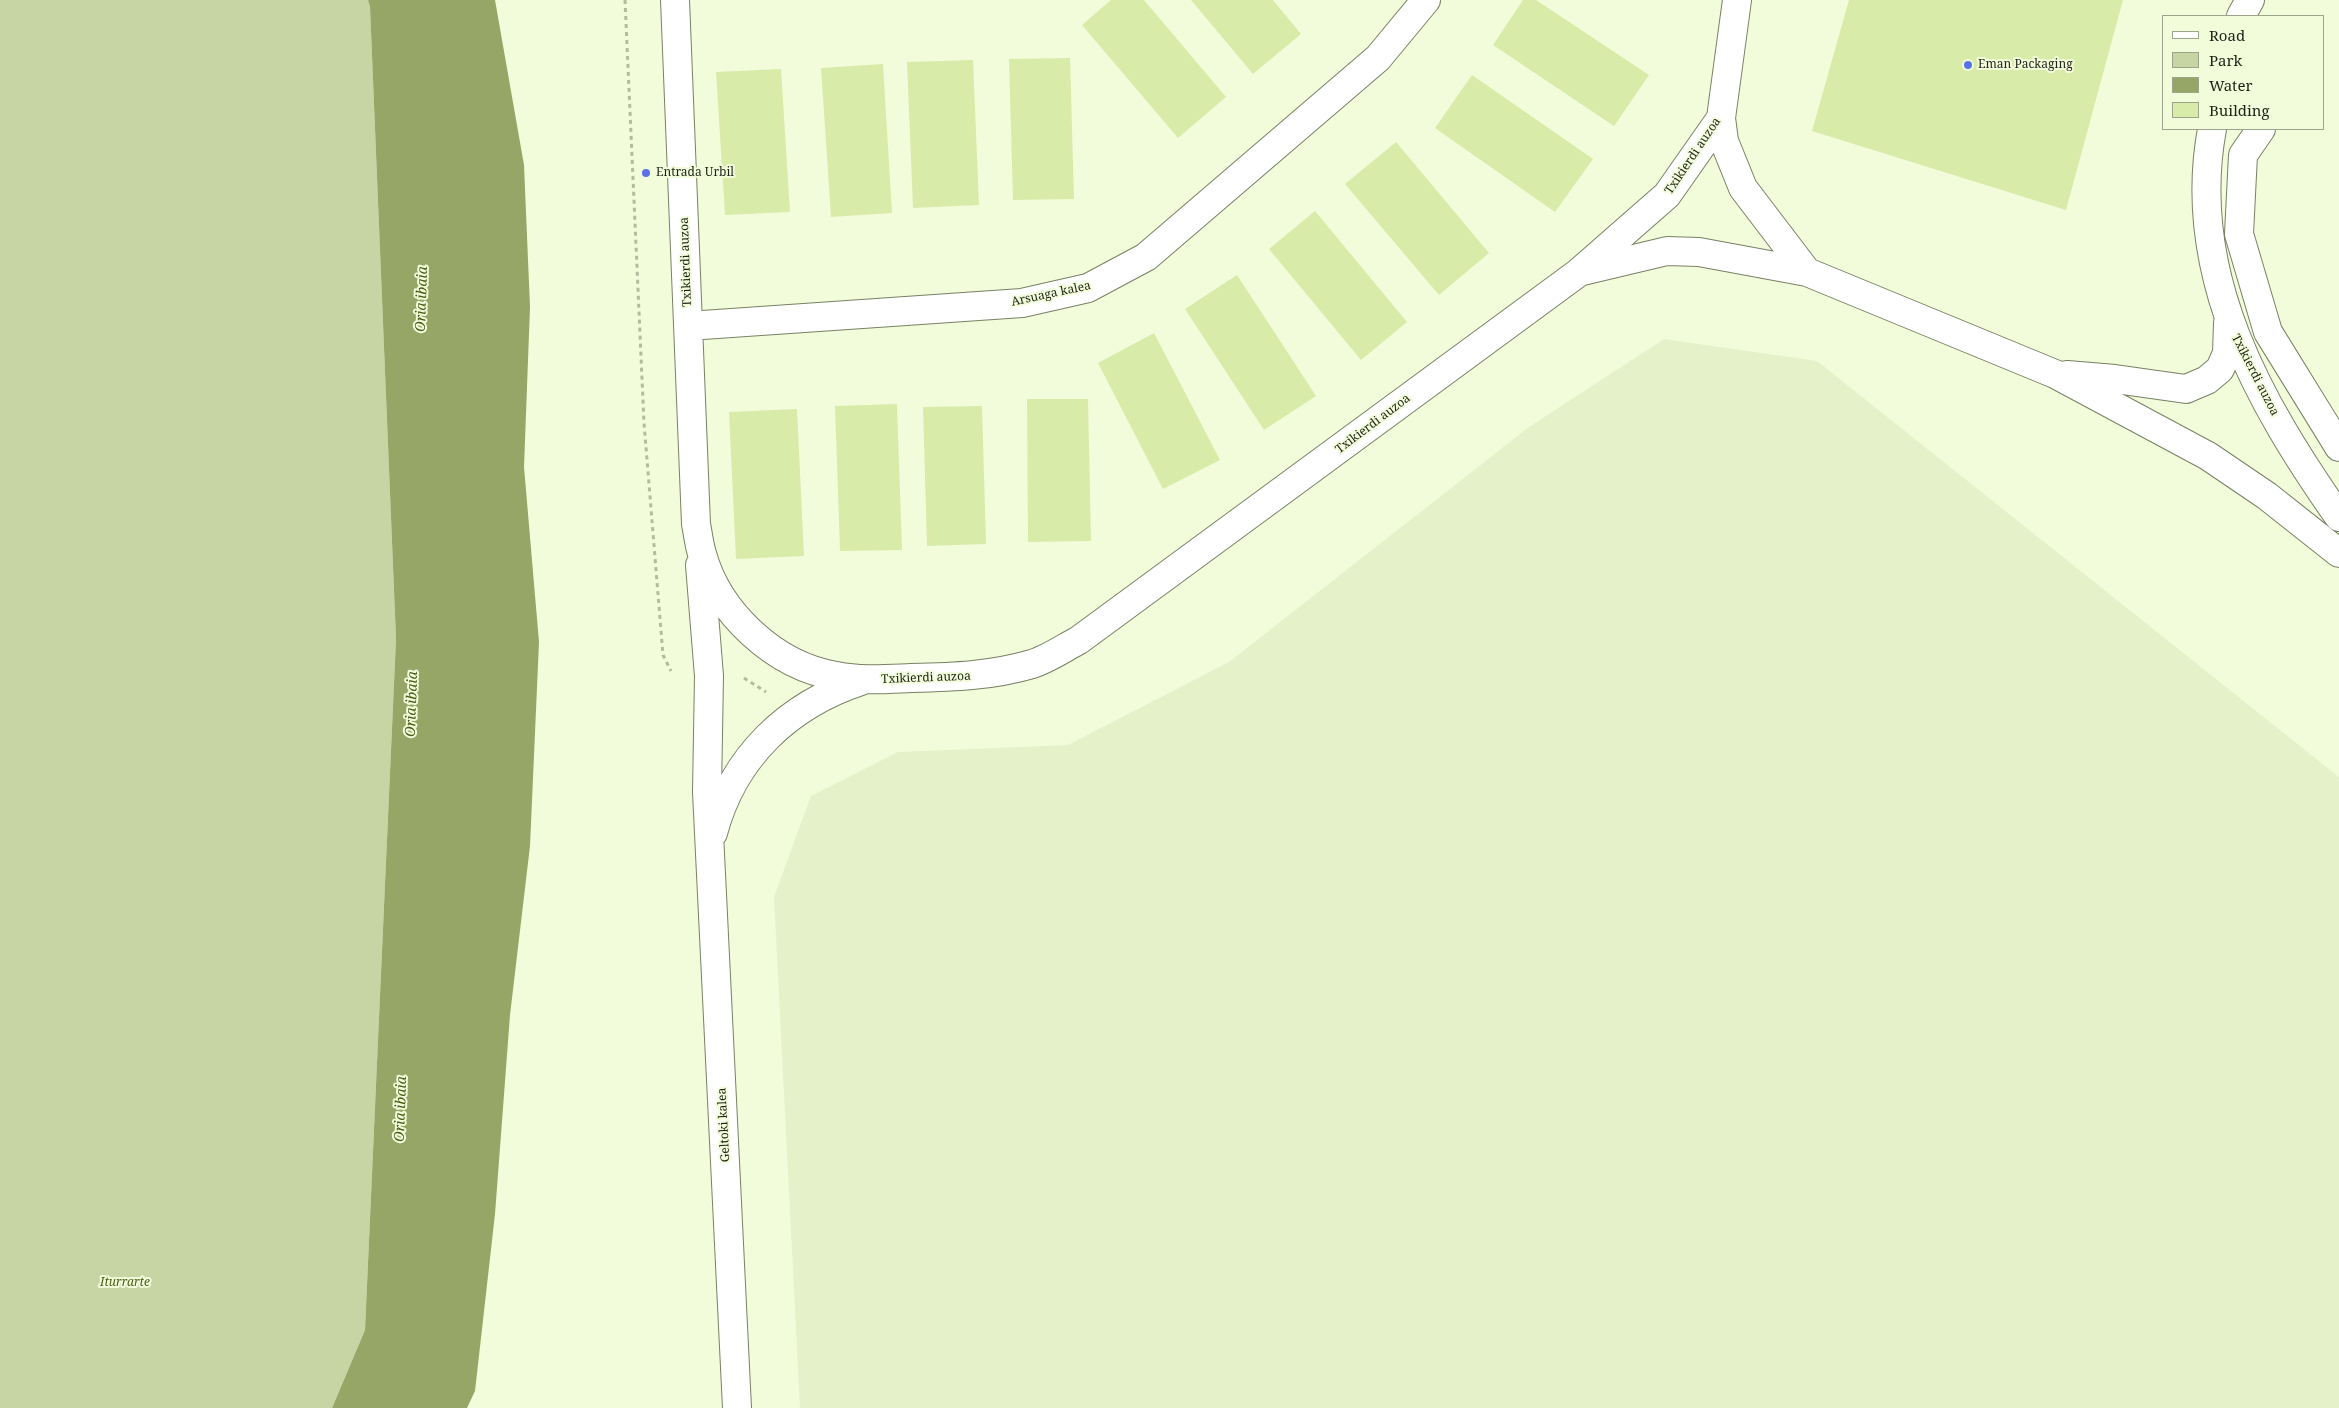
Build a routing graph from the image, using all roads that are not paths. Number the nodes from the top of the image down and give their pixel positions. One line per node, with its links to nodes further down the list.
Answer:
1 (676, 0): 12 (street, Txikierdi auzoa)
2 (1426, 0): 12 (street, Arsuaga kalea)
3 (1737, 0): 6 (street, Txikierdi auzoa)
4 (2250, 0): 5 (street)
5 (2242, 15)
6 (1721, 118): 9 (street); 10 (street, Txikierdi auzoa)
7 (2212, 130): 11 (street, Txikierdi auzoa)
8 (2260, 130): 14 (street)
9 (1807, 272): 10 (street); 13 (street)
10 (1578, 273): 18 (street, Txikierdi auzoa)
11 (2228, 319): 13 (street); 15 (street, Txikierdi auzoa)
12 (688, 326): 16 (street, Txikierdi auzoa)
13 (2055, 374): 17 (street)
14 (2339, 446)
15 (2339, 517)
16 (696, 524): 18 (street, Txikierdi auzoa); 19 (street, Txikierdi auzoa)
17 (2339, 553)
18 (866, 680): 19 (street, Txikierdi auzoa)
19 (711, 842): 20 (street, Geltoki kalea)
20 (737, 1408)

